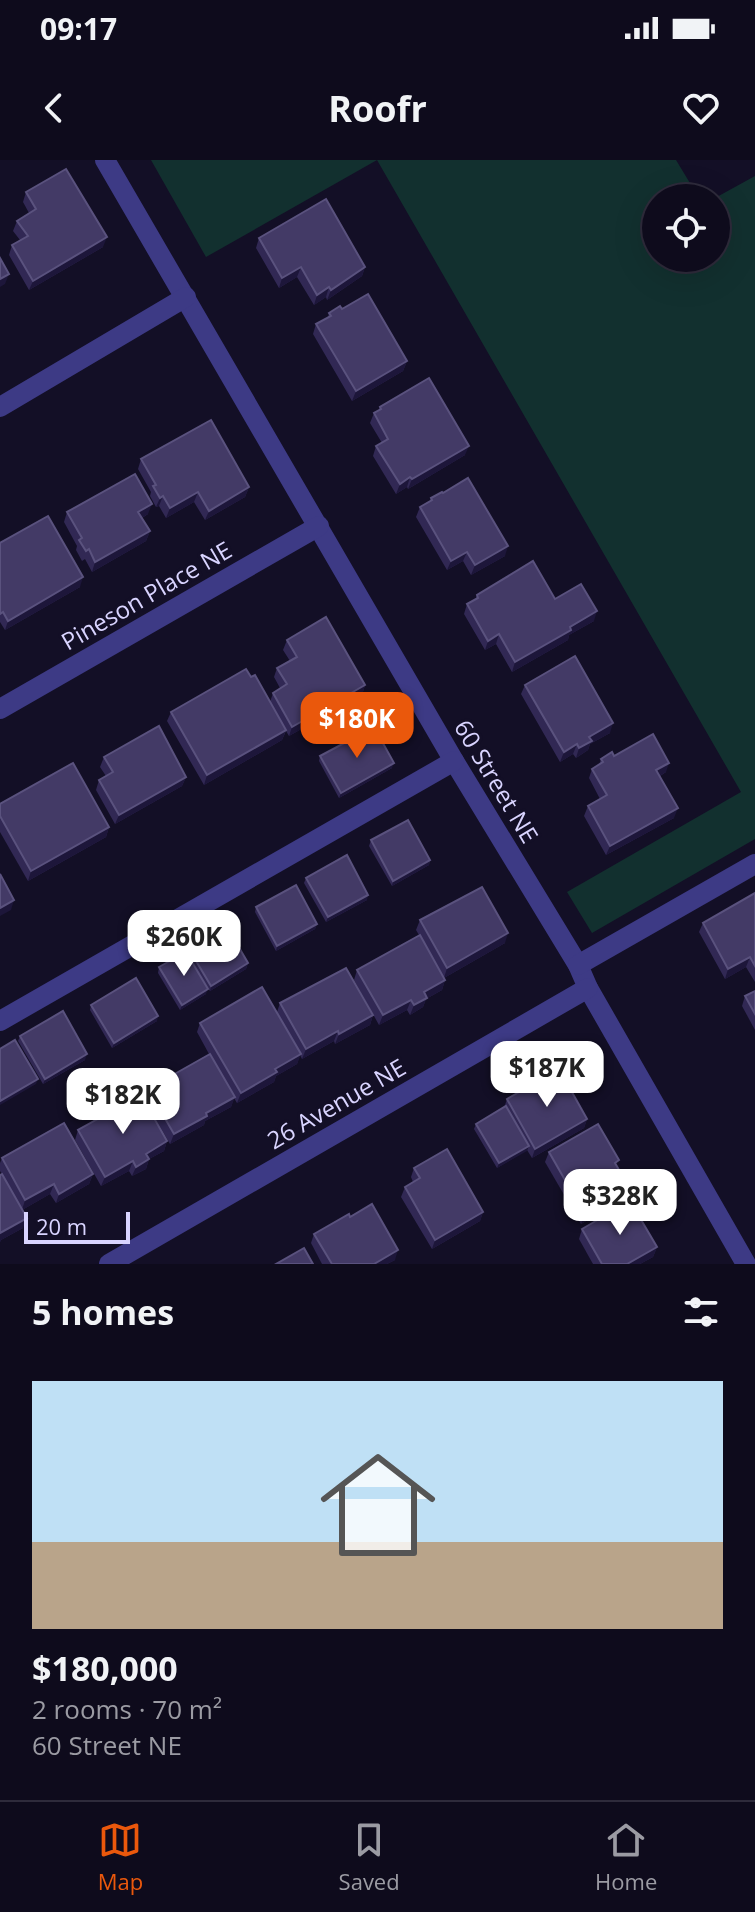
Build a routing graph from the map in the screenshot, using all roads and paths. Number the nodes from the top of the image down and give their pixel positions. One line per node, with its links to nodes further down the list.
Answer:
1 (105, 160): 2 (street, 60 Street NE)
2 (186, 297): 3 (street); 4 (street, 60 Street NE)
3 (0, 407)
4 (319, 526): 5 (street, Pineson Place NE); 6 (street, 60 Street NE)
5 (0, 709)
6 (454, 761): 8 (street, 60 Street NE); 10 (street)
7 (755, 864): 8 (street)
8 (578, 965): 9 (street, 60 Street NE)
9 (588, 988): 11 (street, 26 Avenue NE); 12 (street, 60 Street NE)
10 (0, 1021)
11 (109, 1264)
12 (746, 1264)

